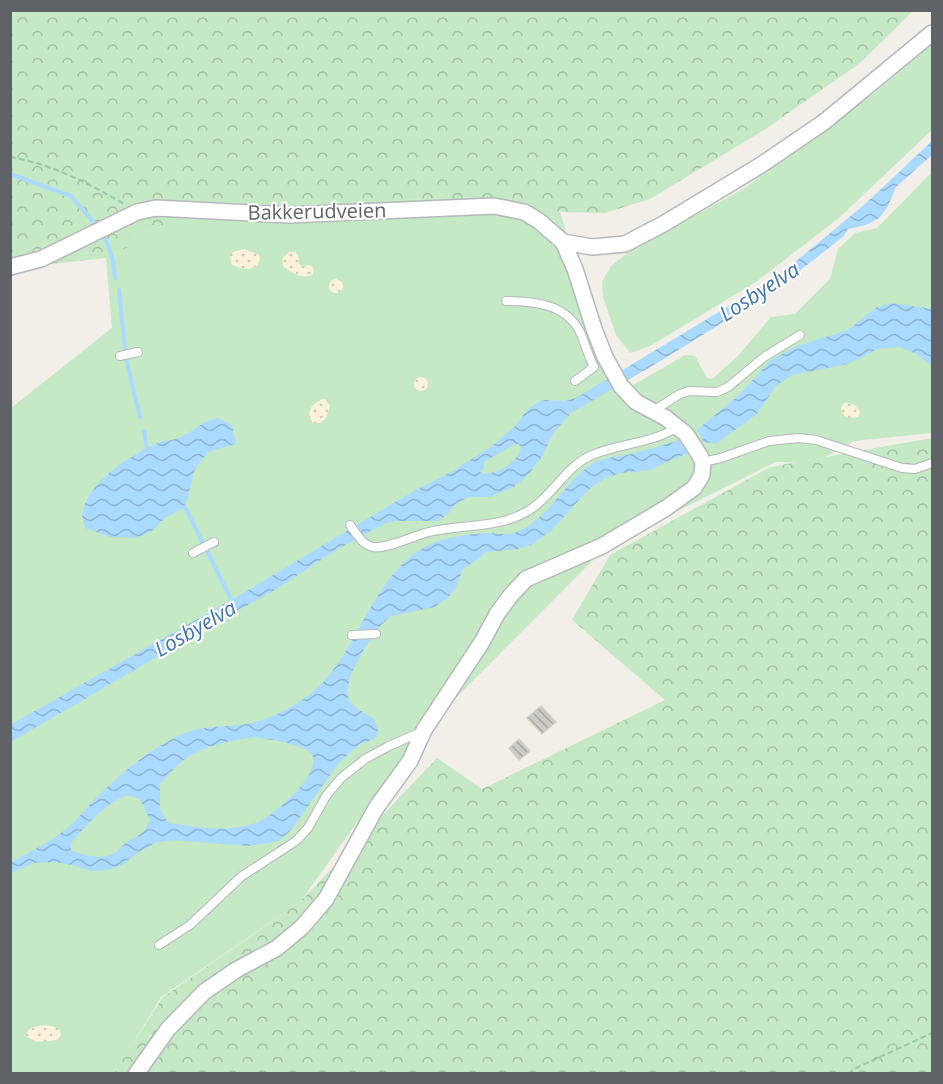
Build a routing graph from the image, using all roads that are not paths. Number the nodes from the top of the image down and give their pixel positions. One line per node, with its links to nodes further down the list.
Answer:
1 (933, 33): 2 (street)
2 (563, 242): 3 (street, Bakkerudveien); 8 (street)
3 (10, 267)
4 (506, 301): 8 (lane)
5 (800, 335): 10 (lane)
6 (138, 352): 7 (lane)
7 (120, 356)
8 (603, 364): 9 (lane); 10 (street)
9 (575, 381)
10 (653, 411): 11 (street)
11 (678, 426): 12 (street); 14 (lane)
12 (703, 462): 13 (lane); 19 (street)
13 (933, 463)
14 (350, 525)
15 (214, 542): 16 (lane)
16 (193, 553)
17 (352, 634): 18 (lane)
18 (376, 634)
19 (424, 730): 20 (lane); 21 (street)
20 (159, 945)
21 (136, 1074)

